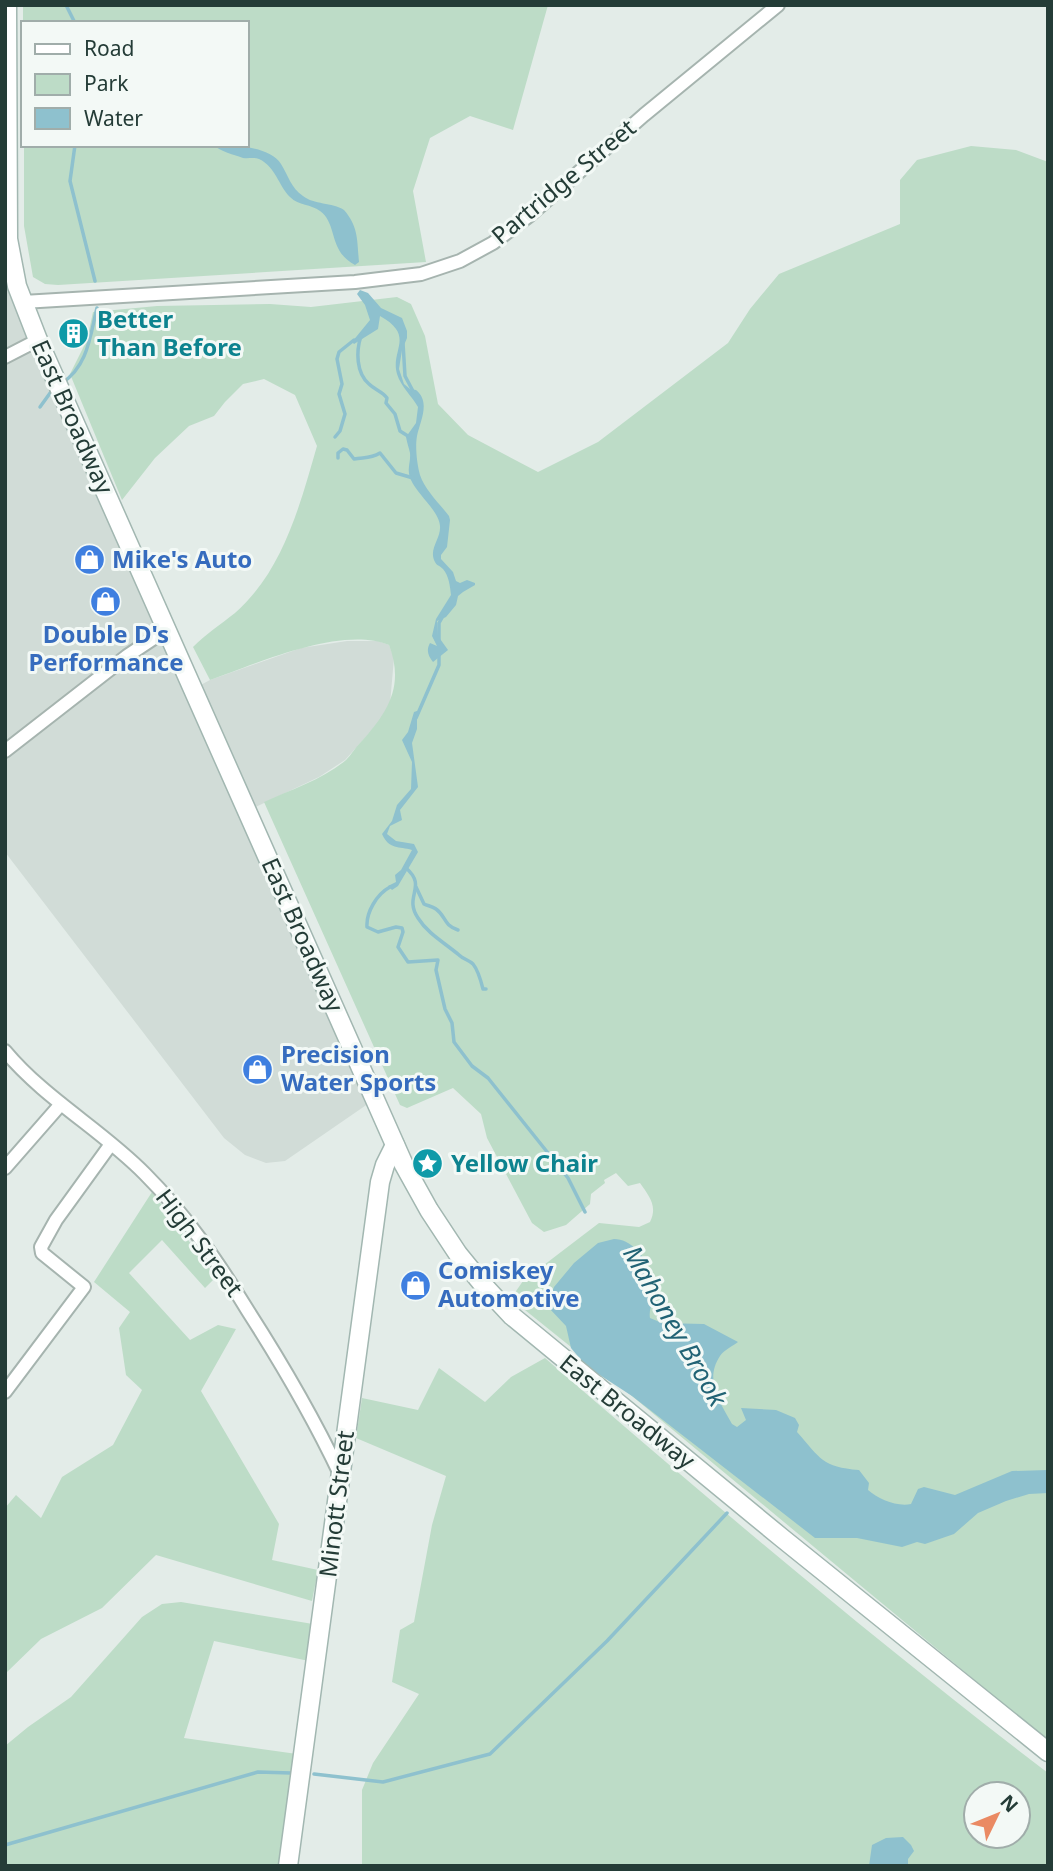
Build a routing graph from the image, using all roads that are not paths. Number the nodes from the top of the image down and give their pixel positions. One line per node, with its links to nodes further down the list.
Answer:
1 (7, 5): 3 (main road, East Broadway)
2 (778, 5): 3 (street, Partridge Street)
3 (23, 302): 4 (main road, East Broadway)
4 (38, 340): 5 (street); 6 (main road, East Broadway)
5 (5, 357)
6 (166, 630): 7 (street); 11 (main road, East Broadway)
7 (5, 751)
8 (5, 1051): 9 (street, High Street)
9 (61, 1104): 10 (street, High Street); 12 (street)
10 (111, 1144): 13 (street); 14 (street, High Street)
11 (396, 1145): 14 (main road, Minott Street); 15 (main road, East Broadway)
12 (5, 1168)
13 (7, 1384)
14 (341, 1477): 16 (main road, Minott Street)
15 (1048, 1752)
16 (288, 1866)

